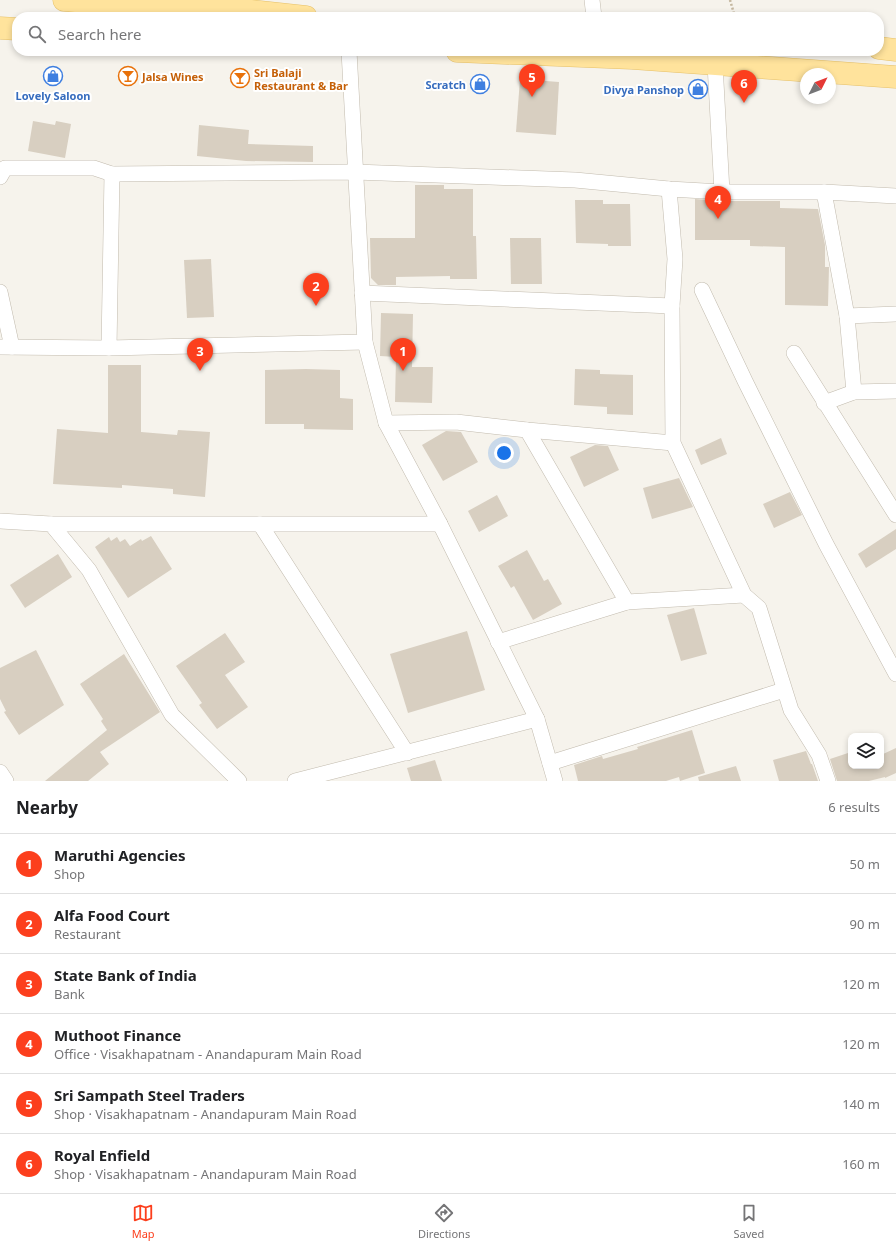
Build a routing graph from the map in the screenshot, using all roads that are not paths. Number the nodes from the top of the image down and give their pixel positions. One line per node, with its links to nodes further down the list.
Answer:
1 (64, 0): 3 (main road)
2 (592, 0): 5 (street)
3 (137, 3): 4 (main road)
4 (260, 12)
5 (593, 12)
6 (0, 28): 7 (main road)
7 (12, 29)
8 (884, 49): 9 (main road)
9 (896, 50)
10 (349, 56): 14 (street)
11 (582, 56): 12 (main road)
12 (715, 64): 13 (main road); 18 (street)
13 (896, 77)
14 (355, 172): 15 (street); 17 (street); 23 (street)
15 (112, 174): 16 (street); 29 (street)
16 (0, 177)
17 (668, 189): 18 (street); 24 (street)
18 (722, 192): 19 (street)
19 (824, 192): 20 (street); 26 (street)
20 (896, 196)
21 (702, 290): 45 (street)
22 (0, 292): 28 (street)
23 (362, 294): 24 (street); 27 (street)
24 (672, 306): 36 (street)
25 (896, 314): 26 (street)
26 (847, 316): 32 (street)
27 (365, 342): 29 (street); 34 (street)
28 (6, 347): 29 (street)
29 (109, 348)
30 (794, 353): 33 (street)
31 (896, 391): 32 (street)
32 (854, 392): 33 (street)
33 (824, 403): 37 (street)
34 (386, 422): 35 (street); 41 (street)
35 (527, 430): 36 (street); 43 (street)
36 (673, 443): 42 (street)
37 (896, 515)
38 (0, 521): 39 (street)
39 (51, 524): 40 (street); 52 (street)
40 (260, 524): 41 (street); 48 (street)
41 (440, 524): 44 (street)
42 (744, 595): 43 (street); 46 (street)
43 (627, 602): 44 (street)
44 (498, 642): 47 (street)
45 (896, 674)
46 (784, 690): 49 (street); 55 (street)
47 (537, 719): 48 (street); 49 (street)
48 (407, 753): 53 (street)
49 (550, 762): 54 (street)
50 (0, 772): 51 (street)
51 (6, 781)
52 (239, 781)
53 (295, 781)
54 (555, 781)
55 (828, 781)

